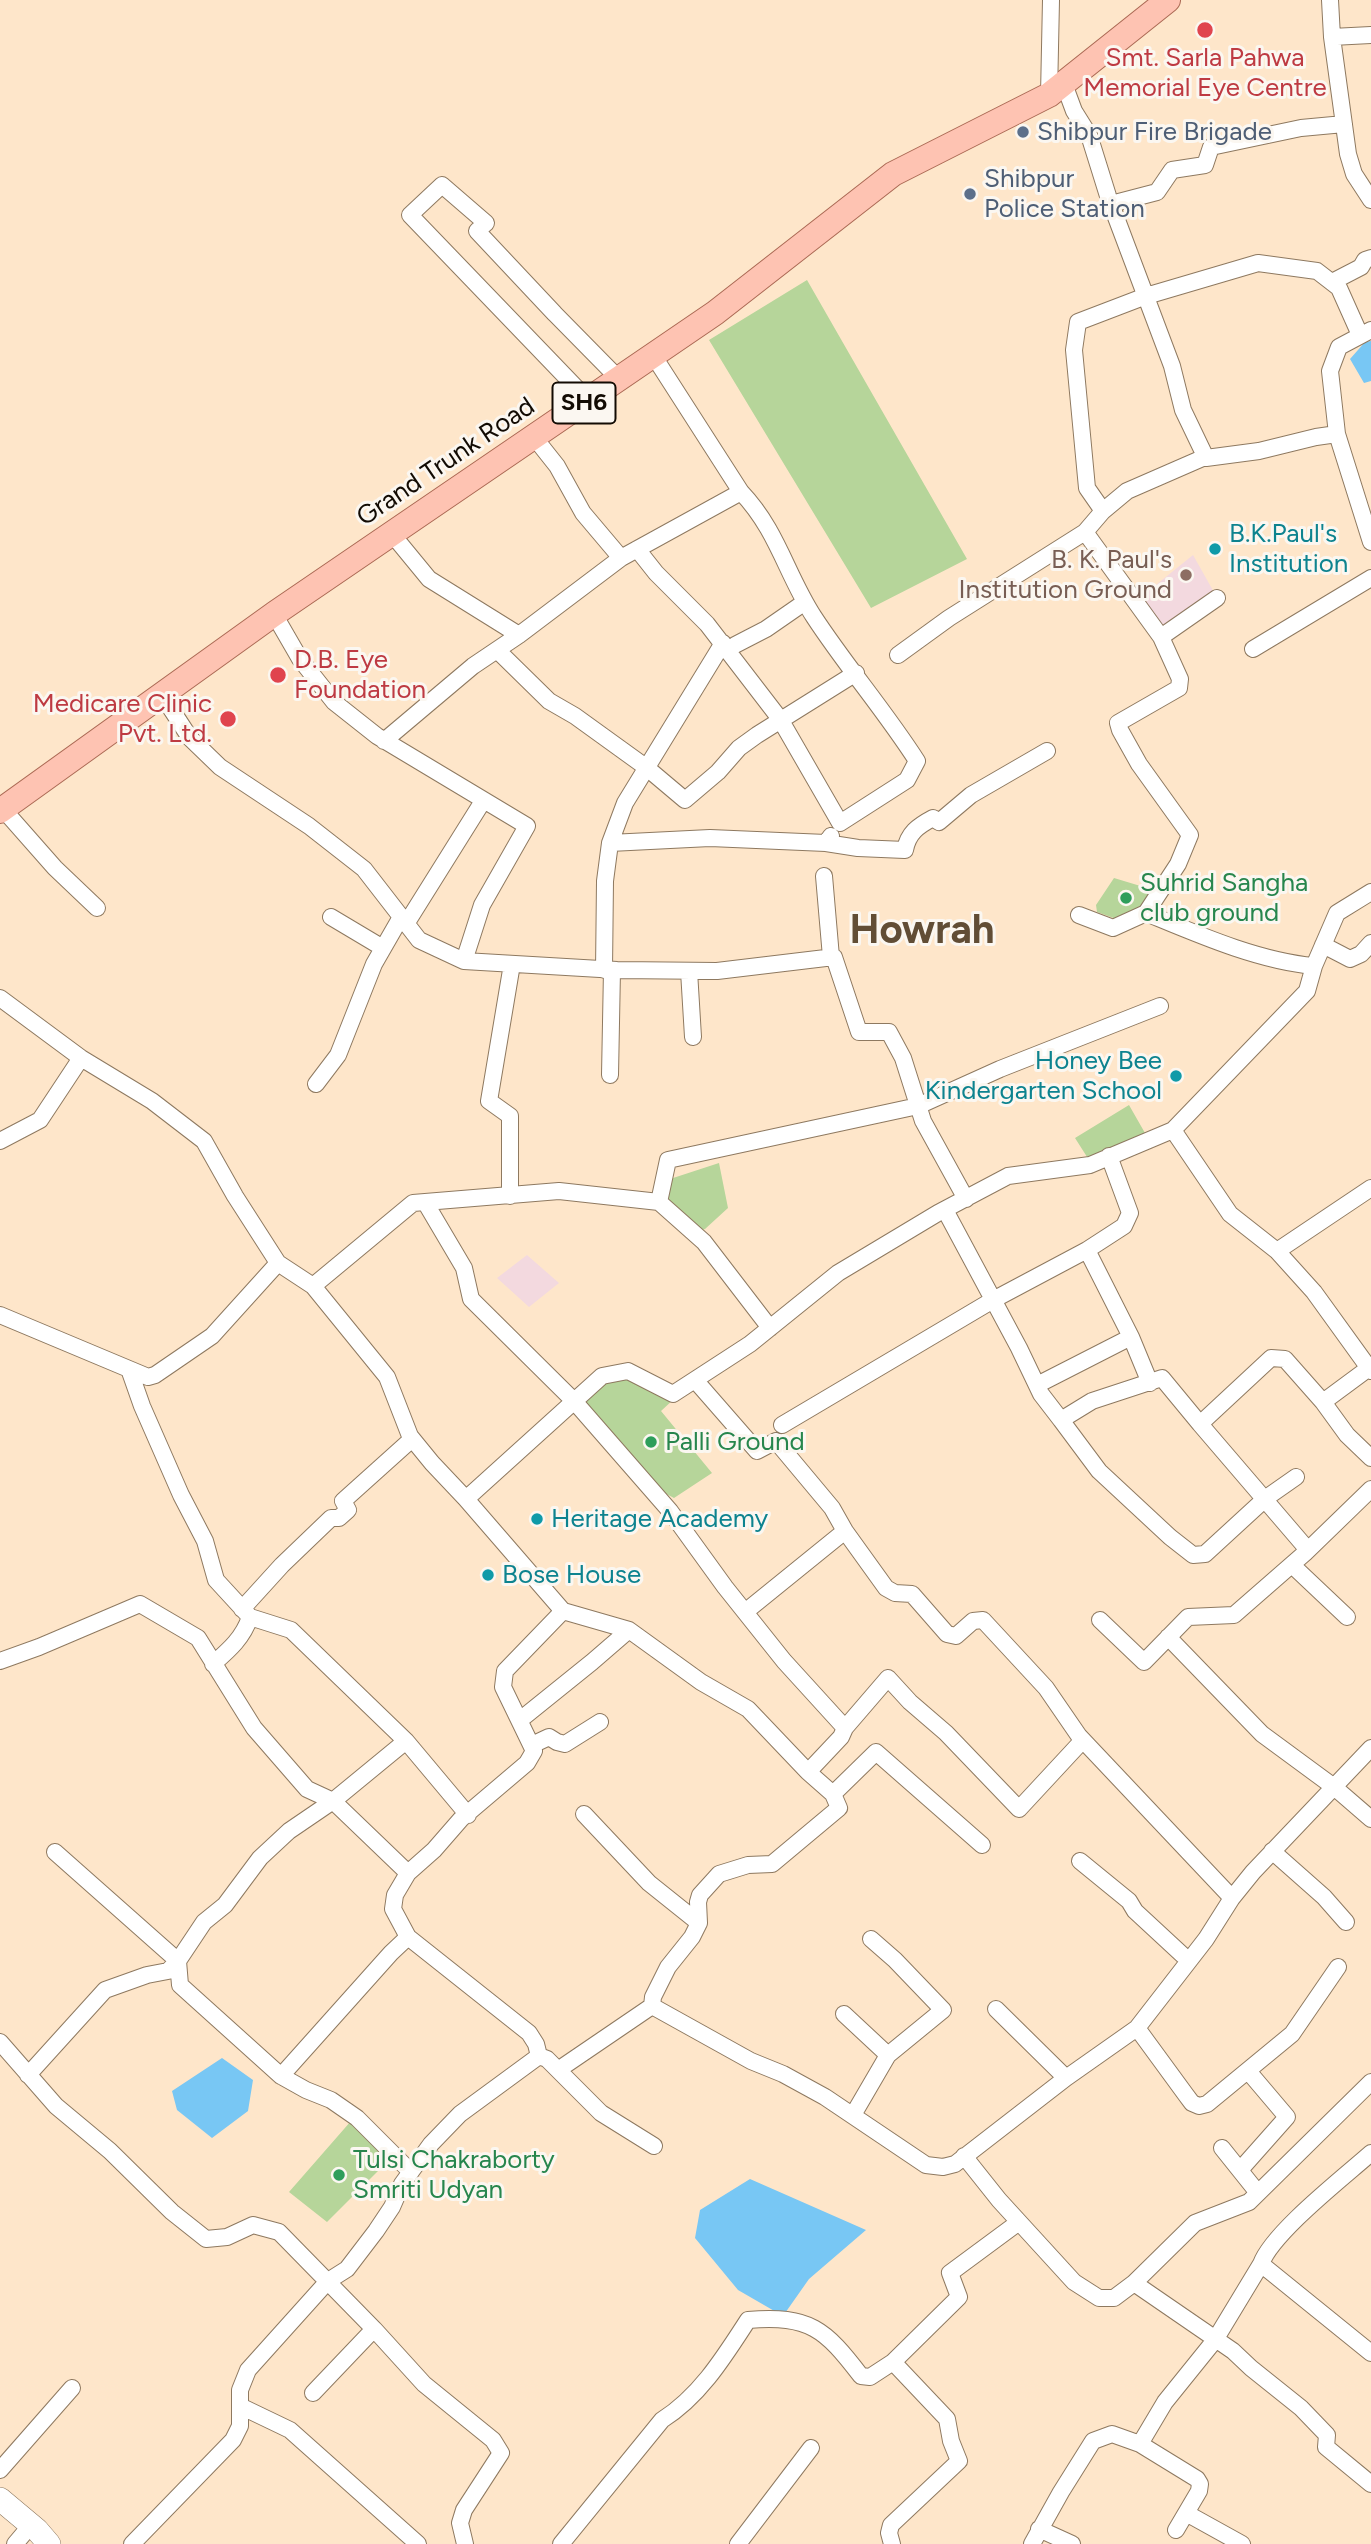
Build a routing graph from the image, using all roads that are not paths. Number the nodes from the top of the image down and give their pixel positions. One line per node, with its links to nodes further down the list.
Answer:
1 (1051, 0): 6 (street)
2 (1168, 0): 6 (main road, Grand Trunk Road / SH6)
3 (1330, 0): 5 (street)
4 (1371, 35): 5 (street)
5 (1332, 37): 7 (street)
6 (1057, 90): 9 (street); 14 (main road, Grand Trunk Road / SH6)
7 (1344, 124): 8 (street); 9 (street)
8 (1371, 200)
9 (1111, 204): 12 (street)
10 (1371, 258): 11 (street)
11 (1332, 282): 12 (street); 13 (street)
12 (1146, 296): 19 (street); 21 (street)
13 (1366, 333): 17 (street)
14 (653, 355): 15 (main road, Grand Trunk Road / SH6); 20 (street)
15 (620, 379): 16 (main road, Grand Trunk Road / SH6); 16 (street)
16 (588, 400): 18 (main road, Grand Trunk Road / SH6)
17 (1337, 434): 19 (street); 24 (street)
18 (534, 437): 23 (main road, Grand Trunk Road / SH6); 26 (street)
19 (1205, 457): 21 (street)
20 (741, 492): 25 (street); 29 (street)
21 (1103, 510): 22 (street)
22 (1085, 532): 32 (street); 36 (street)
23 (392, 534): 30 (main road, Grand Trunk Road / SH6); 31 (street)
24 (1371, 542)
25 (638, 549): 26 (street); 33 (street)
26 (621, 558): 31 (street)
27 (1371, 578): 34 (street)
28 (1217, 598): 32 (street)
29 (805, 602): 33 (street); 37 (street)
30 (274, 614): 38 (main road, Grand Trunk Road / SH6); 40 (street)
31 (519, 635): 35 (street)
32 (1161, 637): 51 (street)
33 (729, 644): 39 (street); 42 (street)
34 (1253, 649)
35 (497, 650): 40 (street); 42 (street)
36 (898, 655)
37 (856, 673): 39 (street); 45 (street)
38 (162, 695): 44 (main road, Grand Trunk Road / SH6); 54 (street)
39 (780, 719): 42 (street); 45 (street)
40 (384, 741): 43 (street)
41 (1047, 751): 47 (street)
42 (647, 768): 46 (street)
43 (483, 801): 54 (street); 59 (street)
44 (1, 810): 50 (street)
45 (840, 823): 47 (street)
46 (610, 843): 47 (street); 62 (street)
47 (825, 843)
48 (824, 876): 58 (street)
49 (1371, 892): 56 (street)
50 (97, 908)
51 (1146, 913): 52 (street); 61 (street)
52 (1079, 915)
53 (331, 917): 57 (street)
54 (404, 921): 57 (street); 59 (street)
55 (1371, 943): 56 (street)
56 (1323, 945): 61 (street)
57 (383, 948): 69 (street)
58 (831, 957): 63 (street); 70 (street)
59 (464, 961): 60 (street)
60 (512, 964): 62 (street); 75 (street)
61 (1314, 966): 71 (street)
62 (608, 970): 63 (street); 68 (street)
63 (689, 971): 66 (street)
64 (0, 998): 67 (street)
65 (1160, 1006): 70 (street)
66 (694, 1037)
67 (81, 1058): 72 (street); 82 (street)
68 (610, 1075)
69 (316, 1084)
70 (918, 1105): 76 (street); 78 (street)
71 (1172, 1130): 73 (street); 81 (street)
72 (0, 1141)
73 (1109, 1157): 76 (street); 80 (street)
74 (1371, 1188): 81 (street)
75 (510, 1196): 77 (street); 78 (street)
76 (966, 1199): 79 (street)
77 (425, 1202): 83 (street); 93 (street)
78 (659, 1202): 86 (street)
79 (945, 1210): 84 (street); 86 (street)
80 (1087, 1250): 84 (street); 87 (street)
81 (1277, 1251): 89 (street)
82 (278, 1264): 83 (street); 88 (street)
83 (313, 1286): 98 (street)
84 (993, 1300): 92 (street); 97 (street)
85 (0, 1315): 88 (street)
86 (770, 1328): 90 (street)
87 (1131, 1337): 91 (street); 92 (street)
88 (129, 1369): 109 (street)
89 (1370, 1369): 94 (street)
90 (695, 1380): 93 (street); 104 (street)
91 (1150, 1383): 95 (street); 96 (street)
92 (1037, 1385): 95 (street)
93 (574, 1401): 103 (street); 108 (street)
94 (1323, 1402): 96 (street); 99 (street)
95 (1060, 1420): 102 (street)
96 (1200, 1424): 102 (street)
97 (782, 1425)
98 (412, 1439): 103 (street); 109 (street)
99 (1371, 1458)
100 (1296, 1477): 102 (street)
101 (1371, 1489): 105 (street)
102 (1266, 1498): 105 (street)
103 (466, 1499): 107 (street)
104 (845, 1531): 108 (street); 119 (street)
105 (1308, 1550): 106 (street)
106 (1292, 1564): 110 (street); 113 (street)
107 (563, 1611): 112 (street); 116 (street)
108 (745, 1612): 118 (street)
109 (246, 1613): 115 (street); 120 (street)
110 (1347, 1617)
111 (1100, 1620): 113 (street)
112 (629, 1630): 116 (street); 123 (street)
113 (1168, 1637): 124 (street)
114 (0, 1661): 115 (street)
115 (213, 1664): 126 (street)
116 (520, 1720): 121 (street)
117 (600, 1721): 121 (street)
118 (845, 1728): 119 (street); 123 (street)
119 (1083, 1740): 135 (street)
120 (406, 1741): 126 (street); 128 (street)
121 (532, 1745): 128 (street)
122 (1371, 1748): 124 (street)
123 (808, 1772): 125 (street)
124 (1334, 1787): 129 (street); 131 (street)
125 (833, 1794): 130 (street); 137 (street)
126 (333, 1801): 134 (street); 141 (street)
127 (584, 1814): 137 (street)
128 (468, 1815): 134 (street)
129 (1371, 1819)
130 (982, 1845)
131 (1272, 1851): 135 (street); 136 (street)
132 (55, 1852): 141 (street)
133 (1080, 1861): 140 (street)
134 (408, 1873): 138 (street)
135 (1232, 1898): 140 (street)
136 (1346, 1922)
137 (699, 1923): 143 (street)
138 (408, 1937): 149 (street); 153 (street)
139 (871, 1939): 148 (street)
140 (1189, 1961): 146 (street)
141 (178, 1962): 152 (street); 153 (street)
142 (1338, 1967): 151 (street)
143 (652, 2006): 150 (street); 156 (street)
144 (996, 2009): 154 (street)
145 (844, 2014): 148 (street)
146 (1137, 2028): 151 (street); 154 (street)
147 (0, 2042): 152 (street)
148 (888, 2055): 156 (street)
149 (539, 2056): 150 (street); 162 (street)
150 (558, 2070): 157 (street)
151 (1248, 2071): 161 (street)
152 (27, 2075): 166 (street)
153 (281, 2076): 162 (street)
154 (1066, 2078): 160 (street)
155 (1371, 2082): 163 (street)
156 (853, 2115): 160 (street)
157 (654, 2146)
158 (1222, 2148): 161 (street)
159 (1371, 2153): 165 (street)
160 (964, 2156): 164 (street)
161 (1240, 2170): 163 (street)
162 (411, 2172): 166 (street)
163 (1258, 2193): 167 (street)
164 (1019, 2222): 167 (street); 171 (street)
165 (1261, 2263): 169 (street); 170 (street)
166 (328, 2281): 168 (street); 174 (street)
167 (1134, 2283): 169 (street)
168 (374, 2329): 173 (street); 188 (street)
169 (1215, 2340): 175 (street); 178 (street)
170 (1370, 2349)
171 (892, 2362): 189 (street); 191 (street)
172 (72, 2388): 177 (street)
173 (313, 2393)
174 (240, 2406): 186 (street); 187 (street)
175 (1140, 2444): 180 (street); 183 (street)
176 (811, 2448): 190 (street)
177 (0, 2470)
178 (1371, 2484)
179 (0, 2499): 181 (main road)
180 (1186, 2513): 182 (street); 193 (street)
181 (31, 2525): 184 (street); 185 (main road)
182 (1176, 2530)
183 (1036, 2537): 192 (street)
184 (15, 2544)
185 (49, 2544)
186 (132, 2544)
187 (418, 2544)
188 (465, 2544)
189 (561, 2544)
190 (738, 2544)
191 (892, 2544)
192 (1072, 2544)
193 (1242, 2544)

